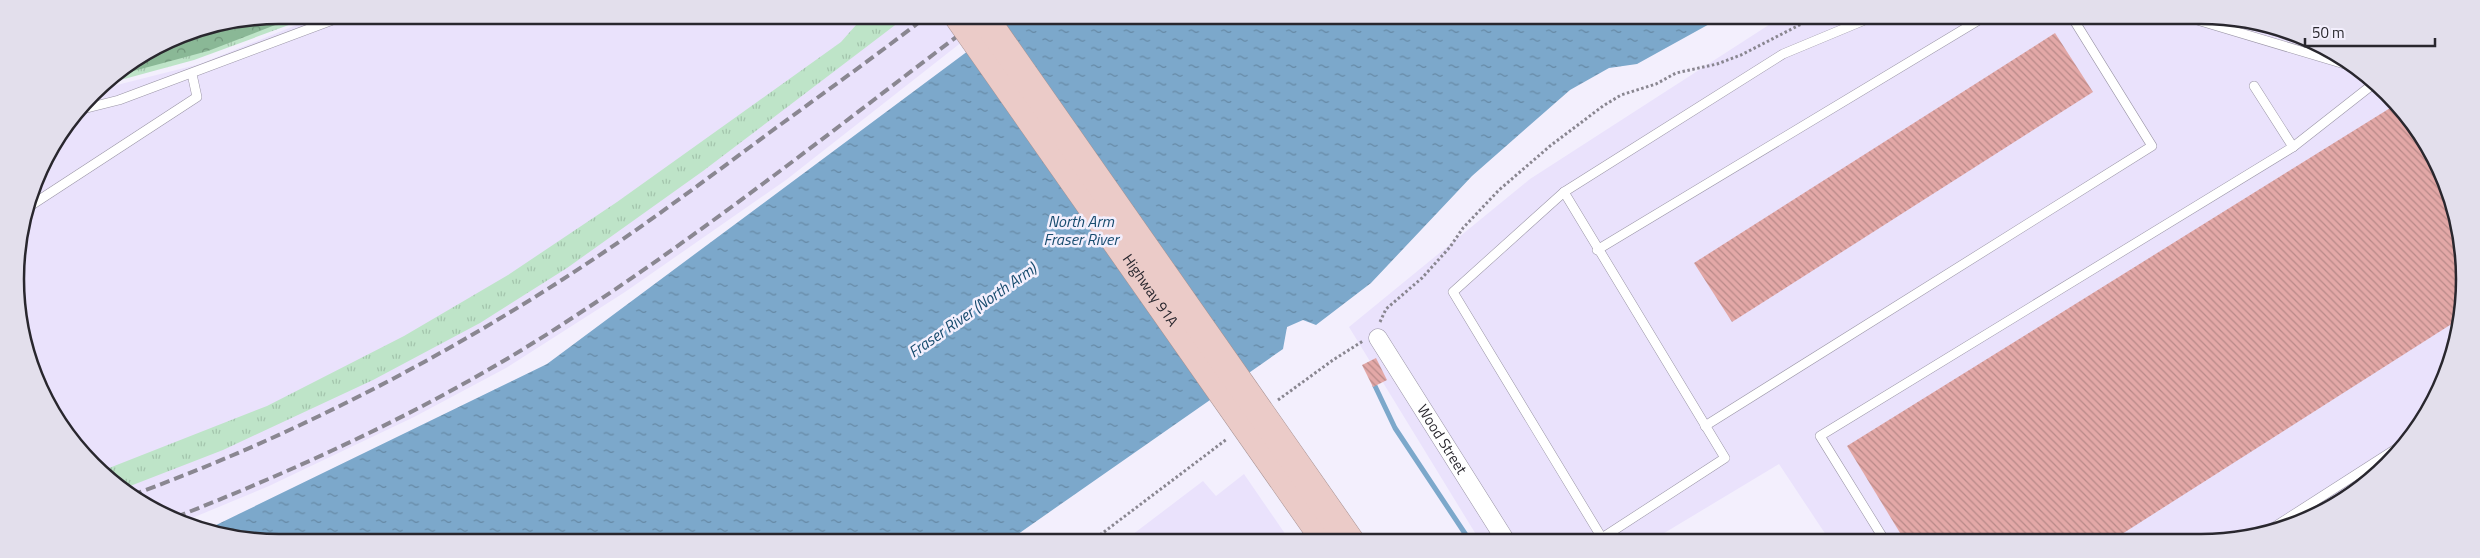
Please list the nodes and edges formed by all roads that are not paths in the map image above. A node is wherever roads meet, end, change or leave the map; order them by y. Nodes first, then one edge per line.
1 (323, 24) edge
2 (964, 24) edge
3 (989, 24) edge
4 (1855, 24) edge
5 (1972, 24) edge
6 (2076, 24) edge
7 (2210, 24) edge
8 (2333, 61) edge
9 (192, 74) junction
10 (2254, 86) dead end
11 (2369, 87) edge
12 (91, 107) edge
13 (2293, 147) junction
14 (1564, 192) junction
15 (35, 203) edge
16 (1597, 250) junction
17 (1378, 338) road end
18 (1705, 426) junction
19 (2382, 458) edge
20 (2284, 520) edge
21 (1321, 534) edge
22 (1345, 534) edge
23 (1502, 534) edge
24 (1600, 534) edge
25 (1608, 534) edge
26 (1881, 534) edge

1 - 9 lane
2 - 21 highway, Highway 91A, bridge
3 - 22 highway, Highway 91A, bridge
4 - 14 lane
5 - 16 lane
6 - 18 lane
7 - 8 lane
9 - 12 lane
9 - 15 lane
10 - 13 lane
11 - 13 lane
13 - 26 lane
14 - 16 lane
14 - 24 lane
16 - 18 lane
17 - 23 street, Wood Street
18 - 25 lane
19 - 20 lane

